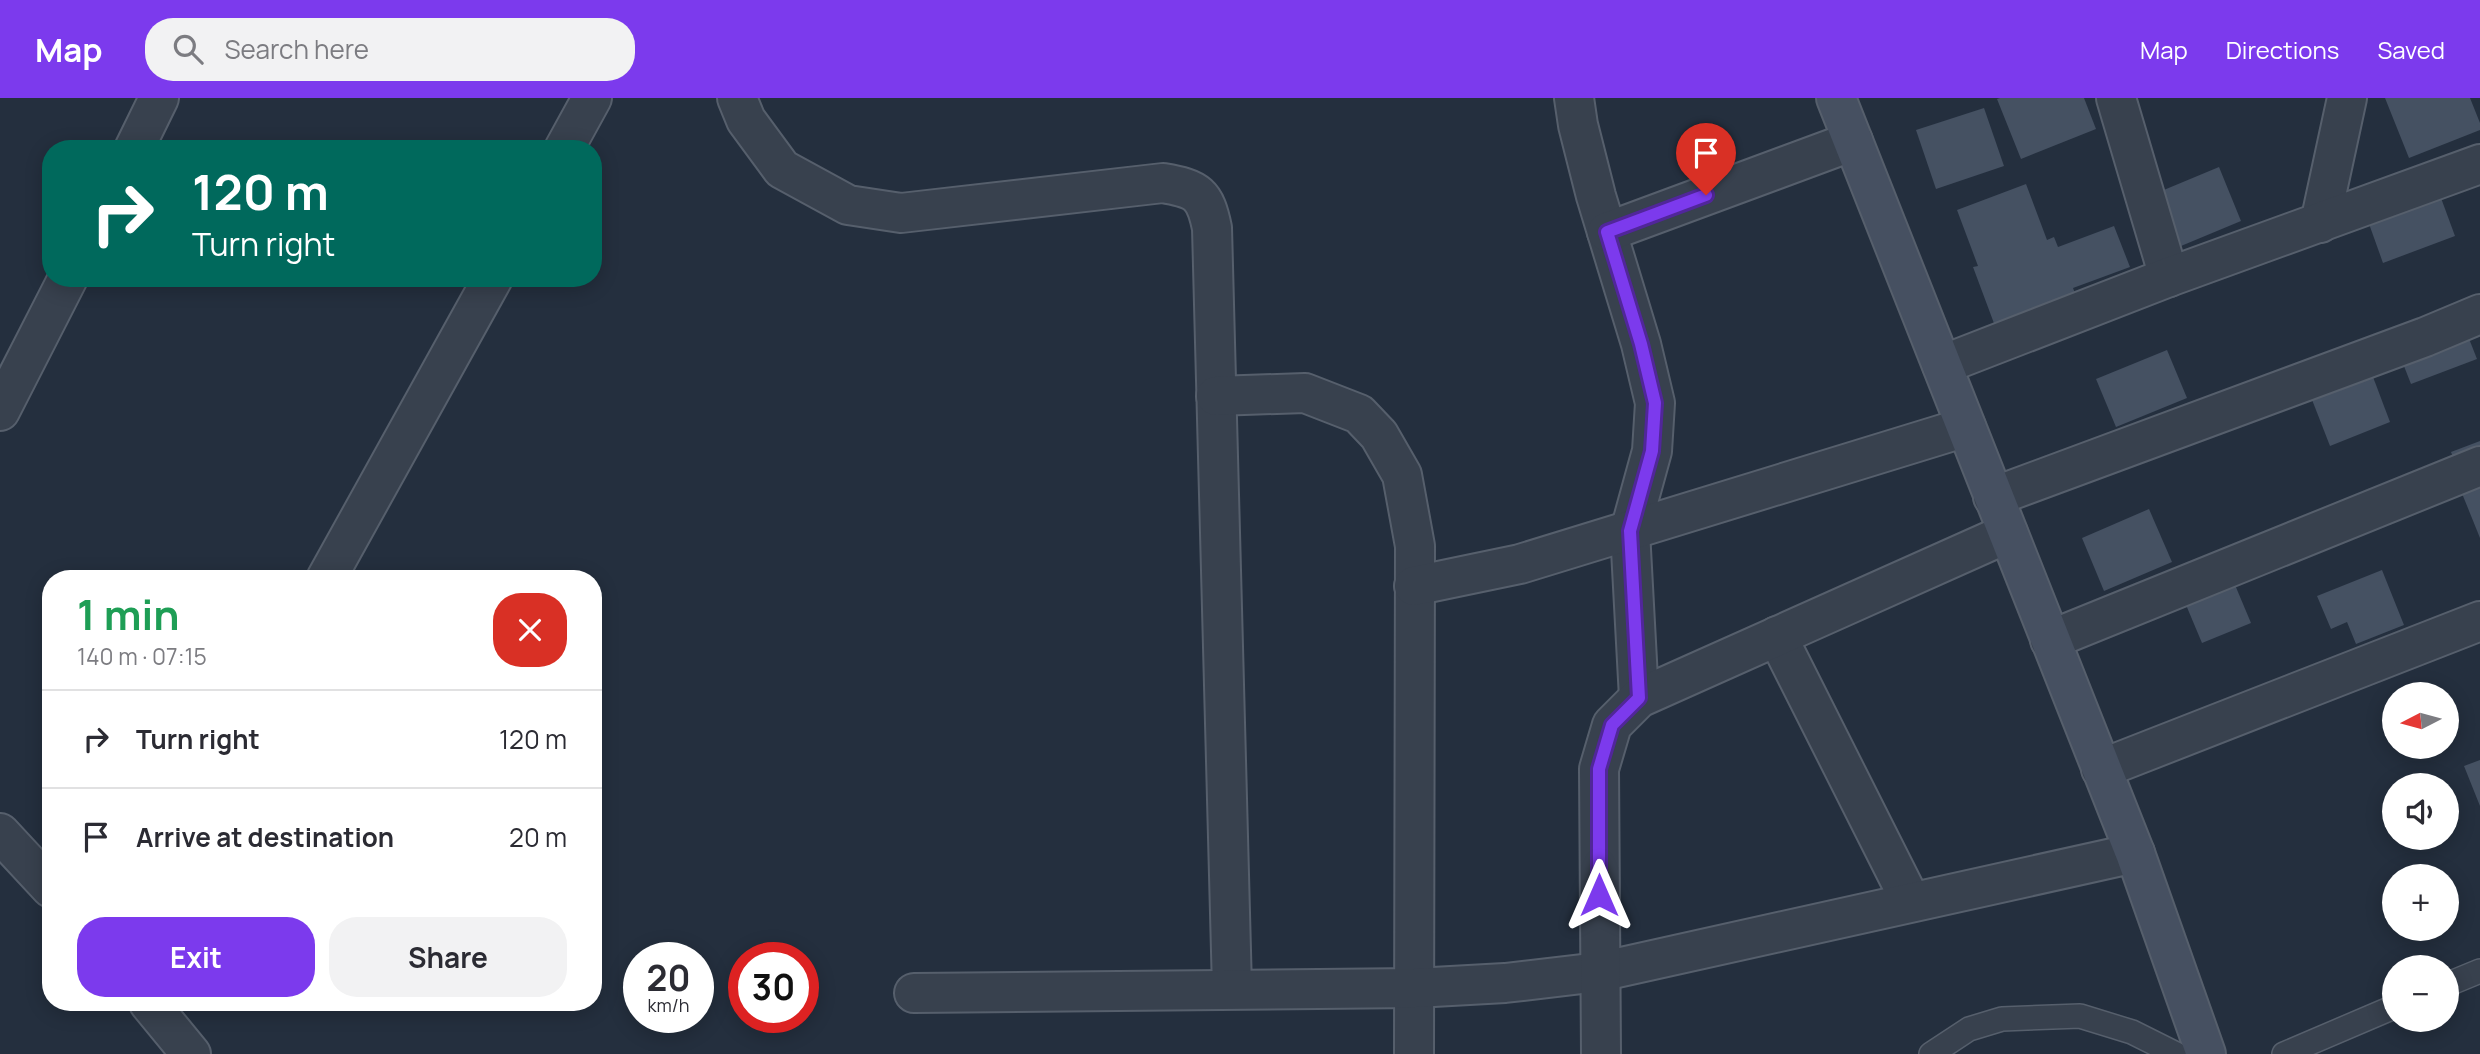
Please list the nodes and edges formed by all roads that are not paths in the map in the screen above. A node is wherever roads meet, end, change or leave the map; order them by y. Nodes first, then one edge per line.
1 (159, 98) edge
2 (592, 98) edge
3 (737, 98) edge
4 (1574, 98) edge
5 (1836, 98) edge
6 (2116, 98) edge
7 (2347, 98) edge
8 (138, 140) edge
9 (569, 140) edge
10 (1853, 141) junction
11 (2480, 164) edge
12 (2320, 223) junction
13 (1607, 232) junction
14 (2169, 277) junction
15 (63, 287) edge
16 (487, 287) edge
17 (2480, 314) edge
18 (1942, 365) junction
19 (1216, 396) junction
20 (0, 411) edge
21 (1966, 427) junction
22 (2480, 466) edge
23 (1993, 497) junction
24 (1630, 531) junction
25 (2008, 533) junction
26 (331, 570) edge
27 (1414, 586) junction
28 (2480, 621) edge
29 (1777, 636) junction
30 (2050, 640) junction
31 (1639, 698) junction
32 (2101, 769) junction
33 (0, 833) edge
34 (2135, 853) junction
35 (42, 878) edge
36 (1912, 902) junction
37 (2480, 971) edge
38 (1599, 972) junction
39 (2459, 980) edge
40 (1415, 988) junction
41 (1232, 989) junction
42 (914, 993) dead end
43 (156, 1011) edge
44 (2382, 1012) edge
45 (191, 1054) edge
46 (1415, 1054) edge
47 (1601, 1054) edge
48 (1931, 1054) edge
49 (2176, 1054) edge
50 (2206, 1054) edge
51 (2284, 1054) edge

1 - 8 street
2 - 9 street
3 - 19 street
4 - 13 street
5 - 10 street
6 - 14 street
7 - 12 street
10 - 13 street
10 - 18 street
11 - 12 street
12 - 14 street
13 - 24 street
14 - 18 street
15 - 20 street
16 - 26 street
17 - 23 street
18 - 21 street
19 - 27 street
19 - 41 street
21 - 23 street
21 - 24 street
22 - 30 street
23 - 25 street
24 - 27 street
24 - 31 street
25 - 29 street
25 - 30 street
27 - 40 street
28 - 32 street
29 - 31 street
29 - 36 street
30 - 32 street
31 - 38 street
32 - 34 street
33 - 35 street
34 - 36 street
34 - 50 street
36 - 38 street
37 - 39 lane
38 - 40 street
38 - 47 street
40 - 41 street
40 - 46 street
41 - 42 street
43 - 45 street
44 - 51 lane
48 - 49 lane

